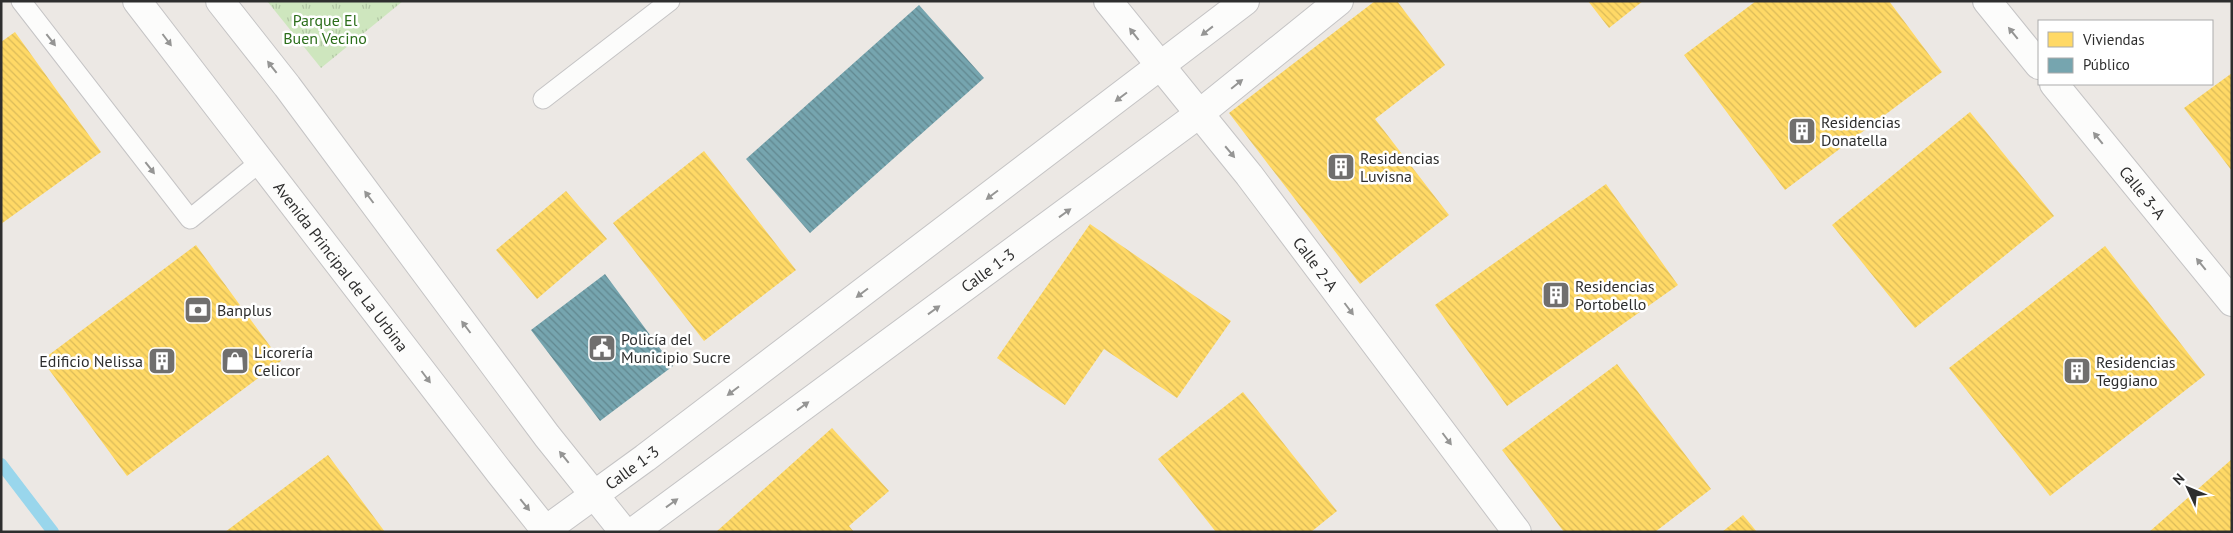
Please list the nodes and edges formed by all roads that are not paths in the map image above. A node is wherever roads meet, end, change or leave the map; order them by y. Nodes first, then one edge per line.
1 (21, 1) edge
2 (137, 1) edge
3 (220, 1) edge
4 (670, 1) edge
5 (1108, 1) edge
6 (1245, 1) edge
7 (1339, 1) edge
8 (1987, 1) edge
9 (2038, 64) edge
10 (1160, 67) junction
11 (2055, 85) edge
12 (543, 99) dead end
13 (1198, 114) junction
14 (260, 162) junction
15 (2232, 302) edge
16 (594, 495) junction
17 (545, 531) edge
18 (624, 532) edge
19 (633, 532) edge
20 (1517, 532) edge

1 -> 14 lane
2 -> 14 street, Avenida Principal de La Urbina
16 -> 3 street
4 - 12 lane
10 -> 5 street, Calle 2-A
6 -> 10 street, Calle 1-3
13 -> 7 street, Calle 1-3
9 -> 8 street
10 - 13 street, Calle 2-A
10 -> 16 street, Calle 1-3
15 -> 11 street, Calle 3-A
19 -> 13 street, Calle 1-3
13 -> 20 street, Calle 2-A
14 -> 17 street, Avenida Principal de La Urbina
16 - 17 street, Calle 1-3
16 - 18 street

